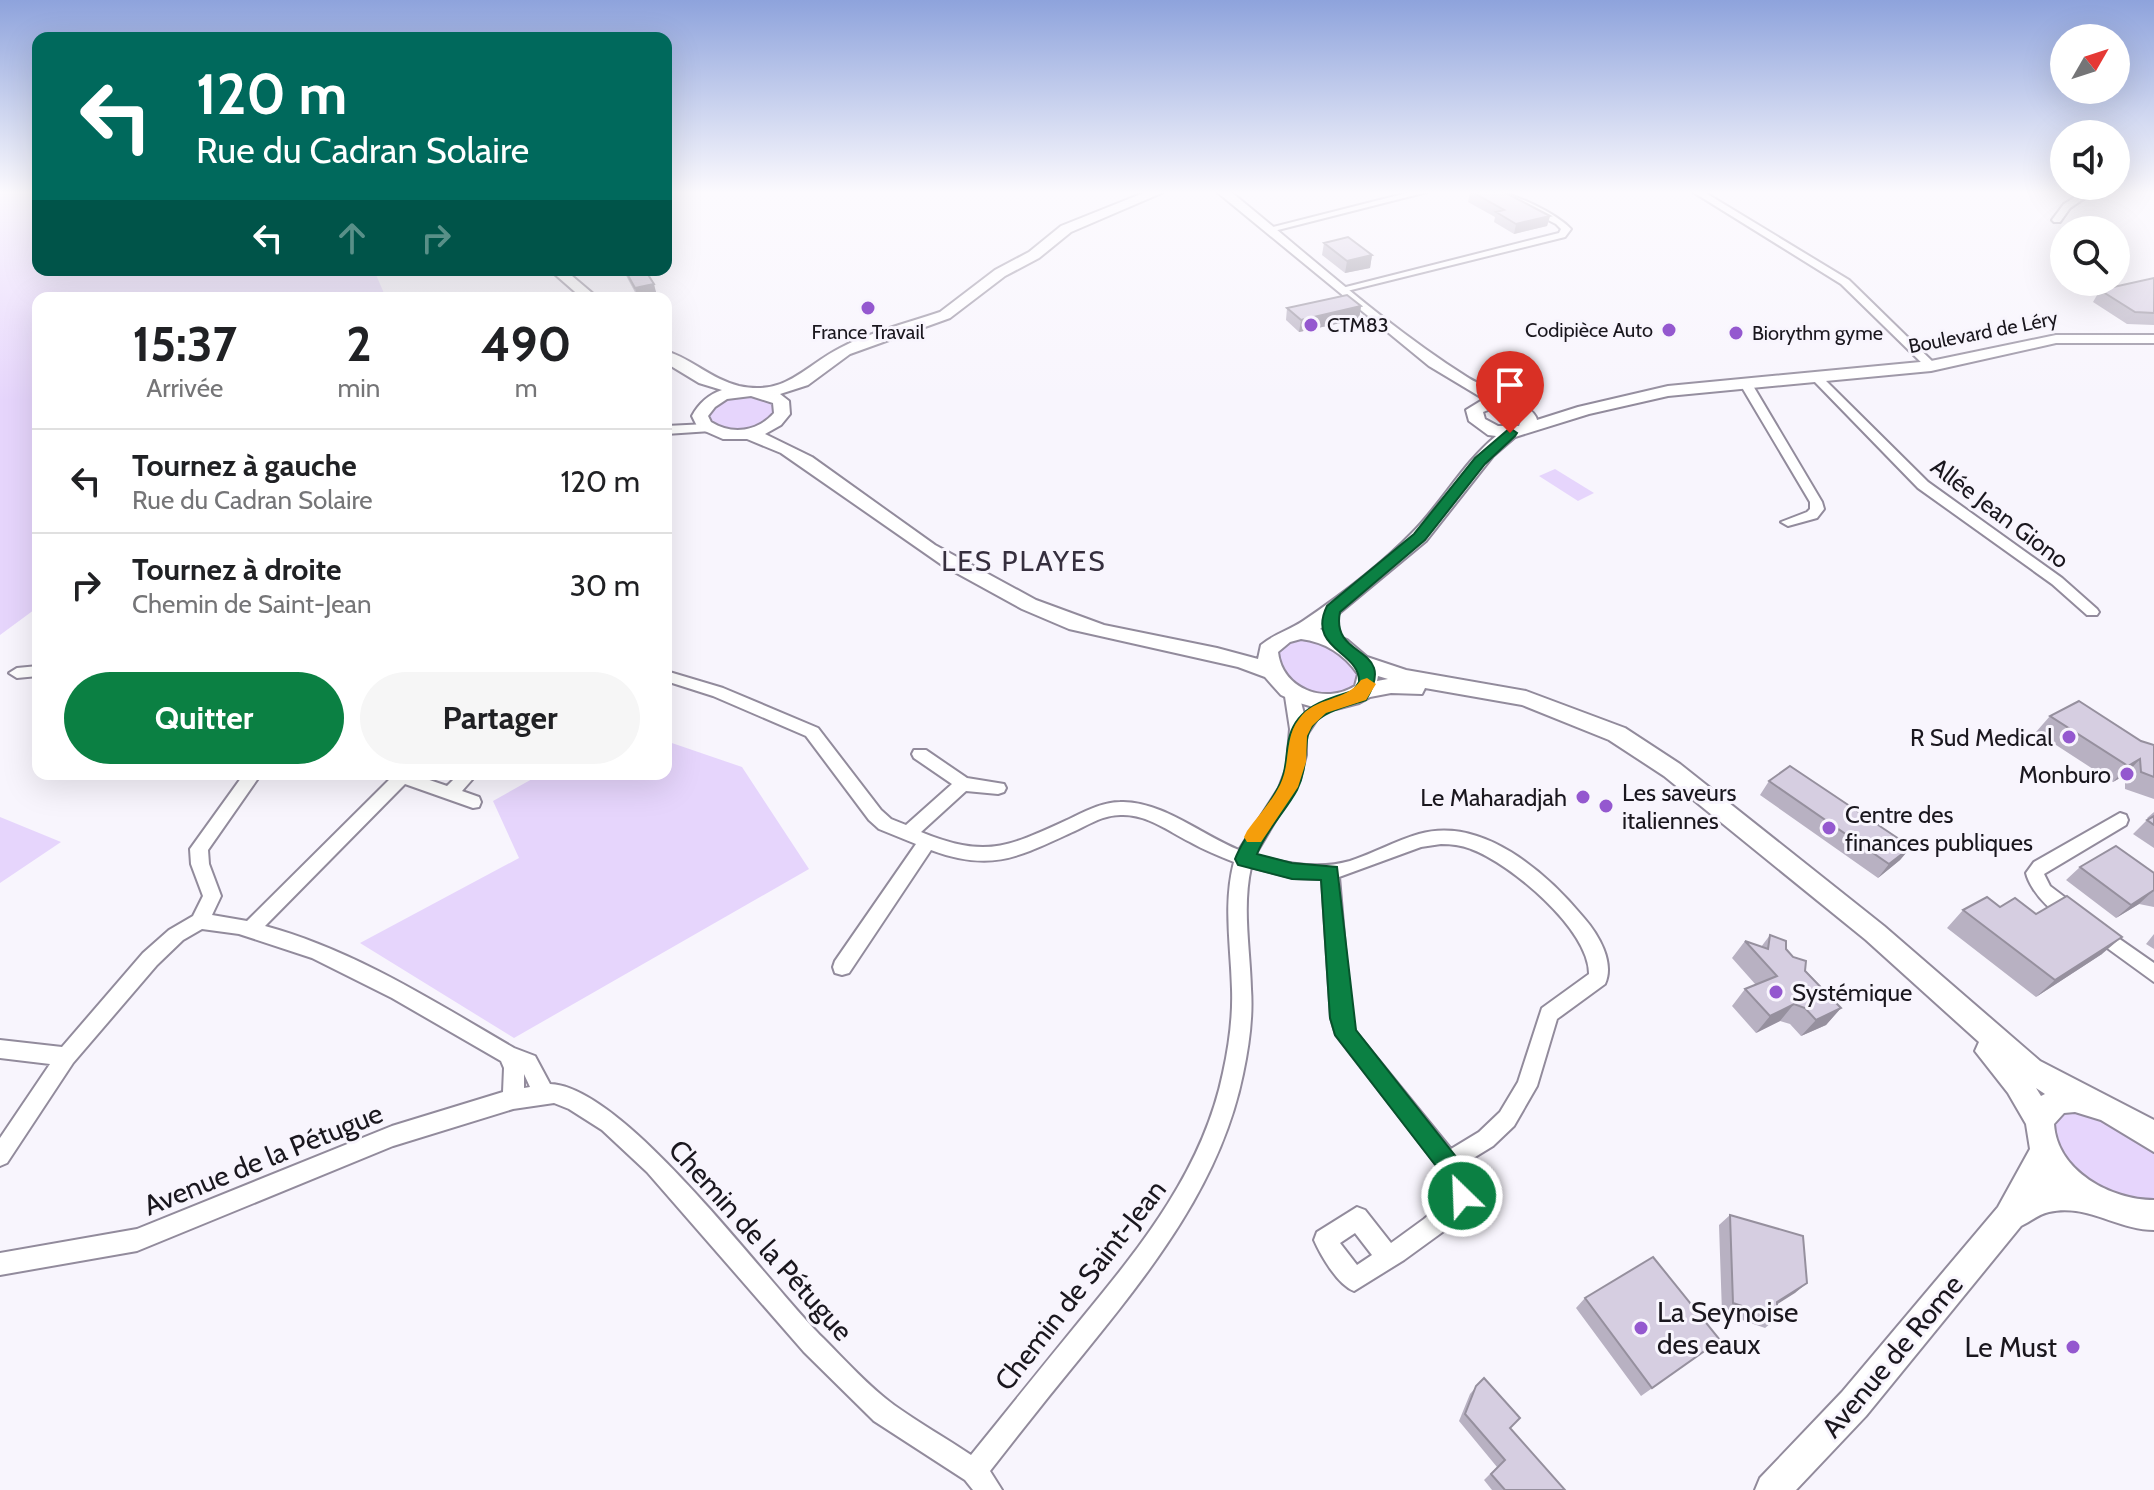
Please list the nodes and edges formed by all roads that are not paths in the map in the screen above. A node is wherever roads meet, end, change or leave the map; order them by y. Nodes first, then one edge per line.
1 (1022, 262) edge
2 (1310, 262) edge
3 (1454, 262) edge
4 (1811, 262) edge
5 (564, 276) edge
6 (1343, 289) junction
7 (584, 292) edge
8 (2154, 339) edge
9 (672, 360) edge
10 (1931, 366) junction
11 (686, 370) junction
12 (1817, 378) junction
13 (802, 382) junction
14 (1460, 382) junction
15 (1746, 384) junction
16 (742, 391) junction
17 (767, 393) junction
18 (1504, 403) junction
19 (1522, 409) junction
20 (1584, 410) junction
21 (781, 412) junction
22 (704, 417) junction
23 (1478, 417) junction
24 (672, 428) edge
25 (1519, 430) junction
26 (748, 434) junction
27 (800, 456) junction
28 (1480, 461) junction
29 (1788, 522) dead end
30 (1333, 610) junction
31 (2092, 612) dead end
32 (1301, 632) junction
33 (1336, 642) junction
34 (1273, 643) junction
35 (1183, 646) junction
36 (1363, 663) junction
37 (32, 672) edge
38 (1272, 672) junction
39 (17, 673) dead end
40 (672, 678) edge
41 (1292, 690) junction
42 (1365, 690) junction
43 (1331, 703) junction
44 (1298, 736) junction
45 (920, 754) dead end
46 (249, 780) edge
47 (399, 780) edge
48 (410, 780) edge
49 (463, 780) edge
50 (963, 784) junction
51 (998, 788) dead end
52 (449, 794) junction
53 (473, 802) dead end
54 (2120, 820) dead end
55 (908, 833) junction
56 (928, 841) junction
57 (1769, 853) junction
58 (1245, 859) junction
59 (1330, 872) junction
60 (200, 921) junction
61 (249, 930) junction
62 (842, 967) dead end
63 (2154, 974) edge
64 (0, 1049) edge
65 (508, 1055) junction
66 (66, 1057) junction
67 (544, 1093) junction
68 (513, 1099) junction
69 (2082, 1100) junction
70 (2119, 1112) junction
71 (2154, 1114) edge
72 (2043, 1136) junction
73 (2154, 1138) edge
74 (0, 1156) edge
75 (1448, 1162) junction
76 (2092, 1199) junction
77 (2009, 1218) junction
78 (2151, 1218) edge
79 (1388, 1257) dead end
80 (0, 1264) edge
81 (974, 1471) junction
82 (989, 1490) edge
83 (1772, 1490) edge

1 - 13 street
2 - 6 street
3 - 6 street
4 - 10 street
5 - 7 street
6 - 14 street
8 - 10 street, Boulevard de Léry
9 - 11 street
10 - 12 street, Boulevard de Léry
11 - 16 street
11 - 22 street
12 - 15 street, Boulevard de Léry
12 - 31 street, Allée Jean Giono
13 - 17 street
13 - 21 street
14 - 18 street, Boulevard de Léry
14 - 23 street
15 - 20 street, Boulevard de Léry
15 - 29 street
16 - 17 street
16 - 22 street
17 - 21 street
18 - 19 street, Boulevard de Léry
18 - 23 street
19 - 20 street, Boulevard de Léry
19 - 25 street
20 - 25 street, Boulevard de Léry
21 - 26 street
21 - 27 street
22 - 24 street
22 - 26 street
23 - 25 street
23 - 28 street
25 - 28 street, Boulevard de Léry
26 - 27 street
27 - 35 street
28 - 30 street, Boulevard de Léry
30 - 32 street, Boulevard de Léry
30 - 33 street
32 - 33 street
32 - 34 street
33 - 36 street
34 - 35 street
34 - 38 street
35 - 38 street
36 - 42 street
36 - 57 street
37 - 39 street
38 - 41 street
40 - 55 street
41 - 43 street
41 - 44 street, Chemin de Saint-Jean
42 - 43 street
42 - 57 street
43 - 44 street
44 - 58 street, Chemin de Saint-Jean
45 - 50 street
46 - 60 street
47 - 61 street
48 - 52 street
49 - 52 street
50 - 51 street
50 - 55 street
52 - 53 street
54 - 63 street
55 - 56 street
56 - 58 street
56 - 62 street
57 - 69 street
57 - 72 street
58 - 59 street
58 - 81 street, Chemin de Saint-Jean
59 - 75 street
59 - 75 street
60 - 61 street
60 - 66 street
61 - 65 street
64 - 66 street
65 - 67 street
65 - 68 street
66 - 74 street
67 - 68 street, Avenue de la Pétugue
67 - 81 street, Chemin de la Pétugue
68 - 80 street, Avenue de la Pétugue
69 - 70 street
69 - 72 street
70 - 71 street
70 - 73 street
72 - 76 street
72 - 77 street, Avenue de Rome
75 - 79 street
76 - 77 street, Avenue de Rome
76 - 78 street
77 - 83 street, Avenue de Rome
81 - 82 street

